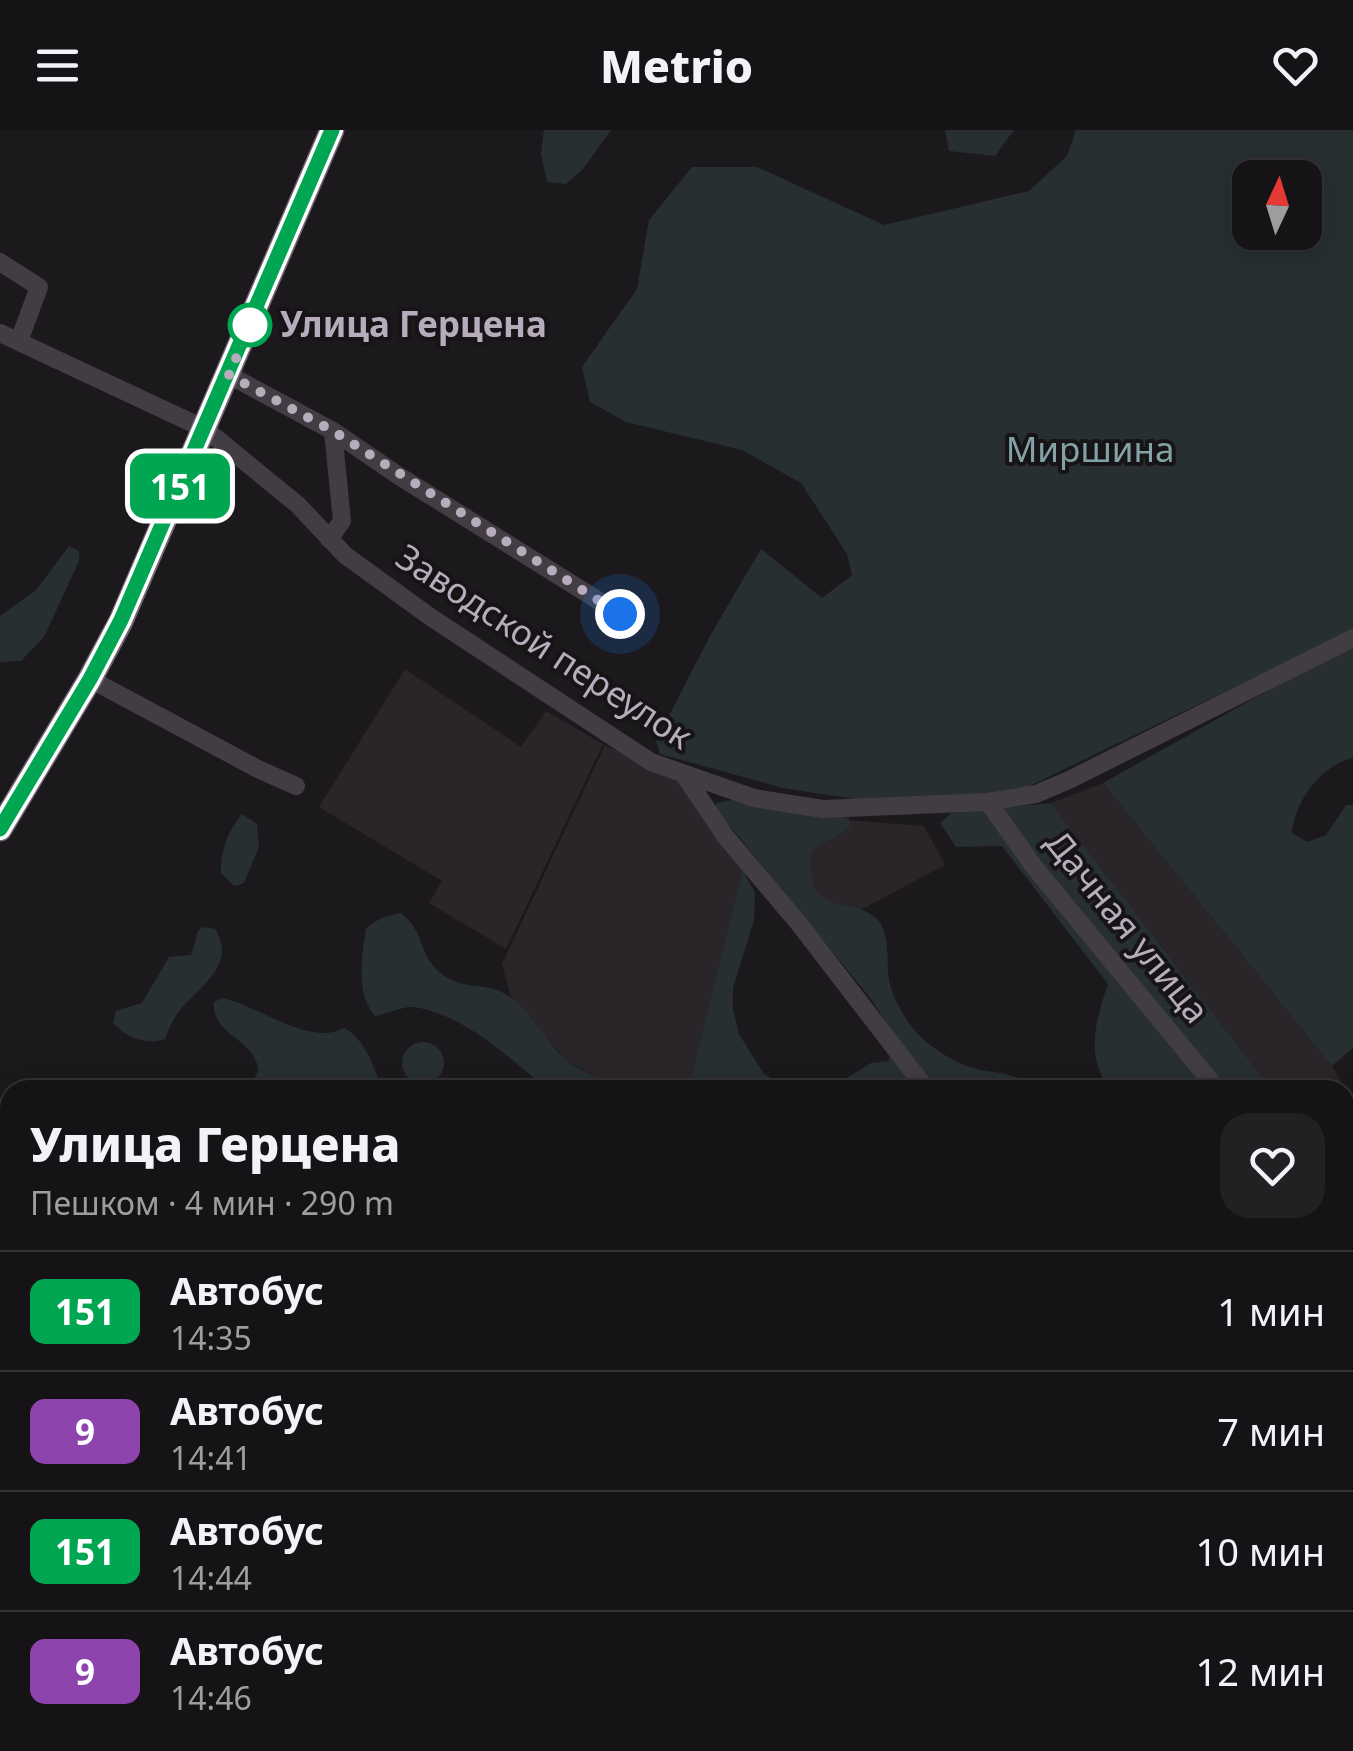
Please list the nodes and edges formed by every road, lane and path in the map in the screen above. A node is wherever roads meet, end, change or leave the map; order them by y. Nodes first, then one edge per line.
1 (332, 130) edge
2 (0, 262) edge
3 (0, 333) edge
4 (19, 341) junction
5 (229, 375) junction
6 (205, 429) junction
7 (333, 431) junction
8 (330, 539) junction
9 (620, 614) dead end
10 (1353, 638) edge
11 (90, 679) junction
12 (684, 775) junction
13 (296, 786) dead end
14 (988, 802) junction
15 (0, 829) edge
16 (919, 1080) edge
17 (1210, 1080) edge

1 - 5 highway
2 - 4 street
3 - 4 street
4 - 6 street
5 - 6 highway
5 - 7 street
6 - 8 street, Заводской переулок
6 - 11 highway
7 - 8 street
7 - 9 street
8 - 12 street, Заводской переулок
10 - 14 street
11 - 13 street
11 - 15 highway
12 - 14 street
12 - 16 street, Заводской переулок
14 - 17 street, Дачная улица

